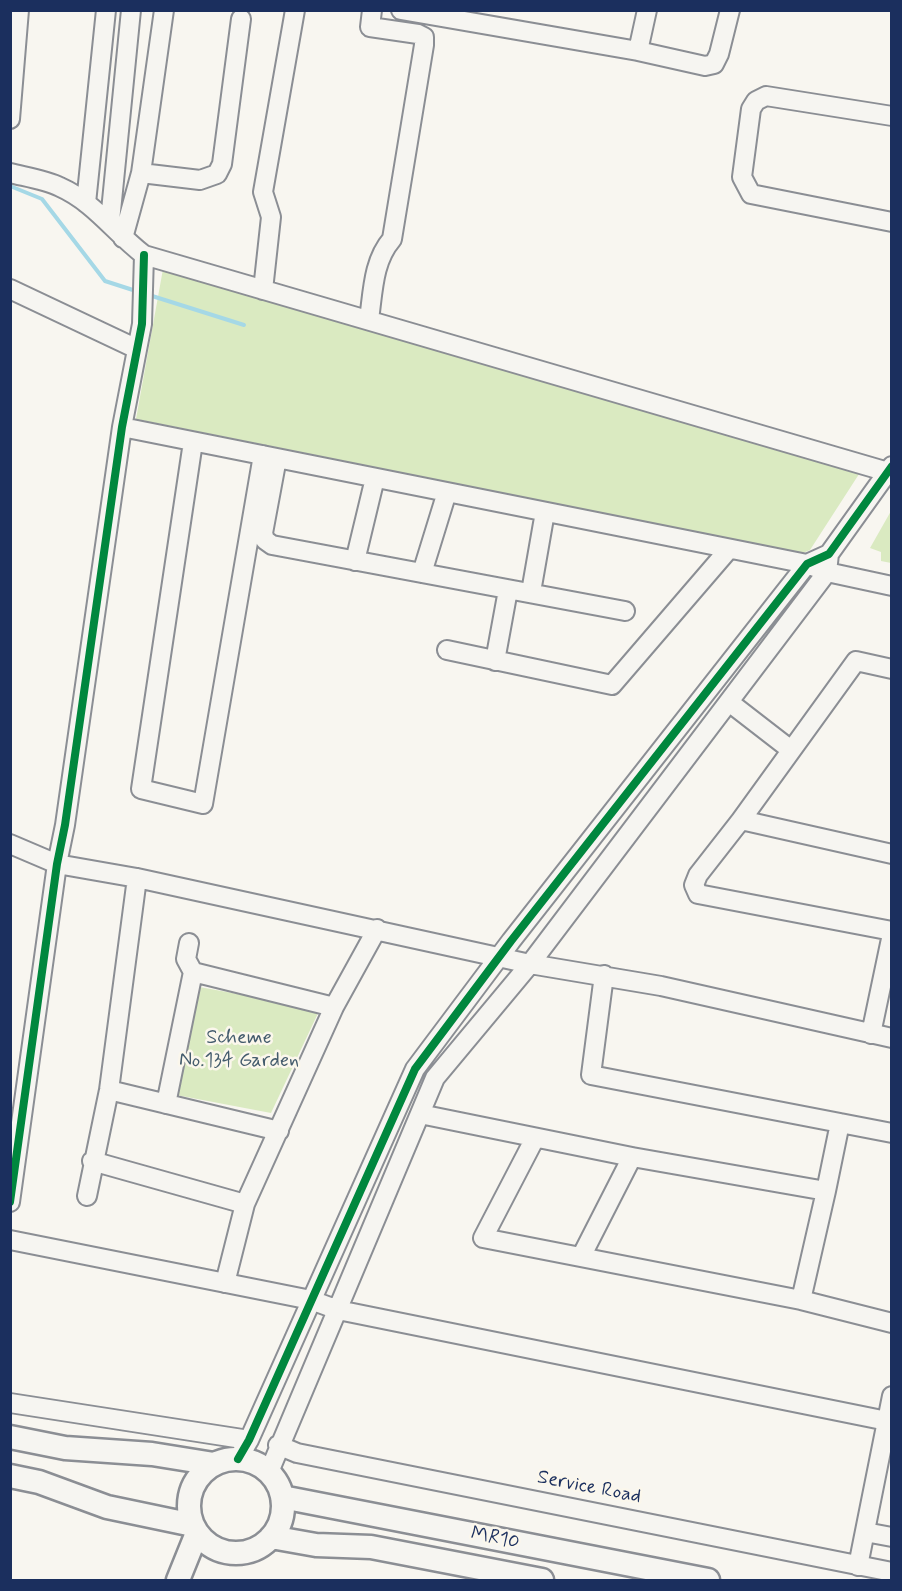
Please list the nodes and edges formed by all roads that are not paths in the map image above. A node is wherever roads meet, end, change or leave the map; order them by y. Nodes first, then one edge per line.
1 (19, 10) edge
2 (106, 10) edge
3 (131, 10) edge
4 (164, 10) edge
5 (295, 10) edge
6 (372, 10) edge
7 (401, 10) edge
8 (648, 10) edge
9 (730, 10) edge
10 (241, 19) dead end
11 (638, 51) junction
12 (12, 77) edge
13 (891, 116) edge
14 (10, 119) edge
15 (141, 172) junction
16 (10, 173) edge
17 (86, 203) junction
18 (110, 221) junction
19 (891, 222) edge
20 (123, 238) junction
21 (144, 262) junction
22 (10, 289) edge
23 (263, 290) junction
24 (369, 320) junction
25 (137, 349) junction
26 (122, 427) junction
27 (194, 442) junction
28 (270, 457) junction
29 (890, 469) edge
30 (375, 478) junction
31 (447, 492) junction
32 (545, 512) junction
33 (729, 549) junction
34 (355, 561) junction
35 (828, 563) junction
36 (807, 564) junction
37 (422, 573) junction
38 (891, 586) edge
39 (508, 590) junction
40 (531, 592) junction
41 (625, 611) dead end
42 (447, 650) dead end
43 (495, 661) junction
44 (891, 669) edge
45 (729, 702) junction
46 (791, 750) junction
47 (741, 820) junction
48 (10, 844) edge
49 (891, 854) edge
50 (57, 864) junction
51 (137, 878) junction
52 (376, 929) junction
53 (891, 932) edge
54 (189, 943) dead end
55 (501, 955) junction
56 (530, 964) junction
57 (193, 972) junction
58 (604, 975) junction
59 (334, 1007) junction
60 (872, 1034) junction
61 (891, 1038) edge
62 (18, 1078) edge
63 (109, 1090) junction
64 (166, 1104) junction
65 (420, 1114) junction
66 (840, 1123) junction
67 (279, 1131) junction
68 (891, 1133) edge
69 (536, 1138) junction
70 (632, 1157) junction
71 (92, 1161) junction
72 (825, 1191) junction
73 (87, 1196) dead end
74 (10, 1202) edge
75 (245, 1204) junction
76 (10, 1240) edge
77 (581, 1257) junction
78 (225, 1283) junction
79 (311, 1300) junction
80 (801, 1300) junction
81 (338, 1310) junction
82 (891, 1323) edge
83 (891, 1396) edge
84 (10, 1403) edge
85 (889, 1421) edge
86 (10, 1437) edge
87 (278, 1445) junction
88 (887, 1445) edge
89 (243, 1450) junction
90 (214, 1464) junction
91 (268, 1472) junction
92 (10, 1476) edge
93 (282, 1497) junction
94 (195, 1529) junction
95 (865, 1532) junction
96 (271, 1537) junction
97 (891, 1537) edge
98 (858, 1566) junction
99 (891, 1572) edge
100 (178, 1581) edge
101 (542, 1581) edge
102 (708, 1581) edge

1 - 12 street
2 - 17 street
3 - 18 street
4 - 15 street
5 - 23 street
6 - 24 street
7 - 11 street
8 - 11 street
9 - 11 street
10 - 15 street
12 - 14 street
13 - 19 street
15 - 20 street
16 - 17 street
17 - 18 street
18 - 20 street
20 - 21 street
21 - 23 street
21 - 25 street
22 - 25 street
23 - 24 street
24 - 29 street
25 - 26 street
26 - 27 street
26 - 50 street
27 - 28 street
27 - 28 street
28 - 30 street
28 - 34 street
29 - 35 street
30 - 31 street
30 - 34 street
31 - 32 street
31 - 37 street
32 - 33 street
32 - 40 street
33 - 36 street
33 - 43 street
34 - 37 street
35 - 36 street
35 - 38 street
35 - 45 street
36 - 55 street
37 - 39 street
39 - 40 street
39 - 43 street
40 - 41 street
42 - 43 street
44 - 46 street
45 - 46 street
45 - 56 street
46 - 47 street
47 - 49 street
47 - 53 street
48 - 50 street
50 - 51 street
50 - 62 street
51 - 52 street
51 - 63 street
52 - 55 street
52 - 59 street
53 - 60 street
54 - 57 street
55 - 56 street
55 - 79 street
56 - 58 street
56 - 65 street
57 - 59 street
57 - 64 street
58 - 60 street
58 - 66 street
59 - 67 street
60 - 61 street
62 - 74 street
63 - 64 street
63 - 71 street
64 - 67 street
65 - 69 street
65 - 81 street
66 - 68 street
66 - 72 street
67 - 75 street
69 - 70 street
69 - 77 street
70 - 72 street
70 - 77 street
71 - 73 street
71 - 75 street
72 - 80 street
75 - 78 street
76 - 78 street
77 - 80 street
78 - 79 street
79 - 81 street
79 - 89 street
80 - 82 street
81 - 85 street
81 - 87 street
83 - 85 street
84 - 89 street
85 - 88 street
86 - 90 main road
87 - 91 street
87 - 98 street, Service Road
88 - 95 street
89 - 90 main road
89 - 91 main road
90 - 94 main road
91 - 93 main road
92 - 94 main road
93 - 96 main road
93 - 102 main road, MR10 / MR10
94 - 96 main road
94 - 100 main road
95 - 97 street
95 - 98 street
96 - 101 main road, MR10 / MR10
98 - 99 street, Service Road

